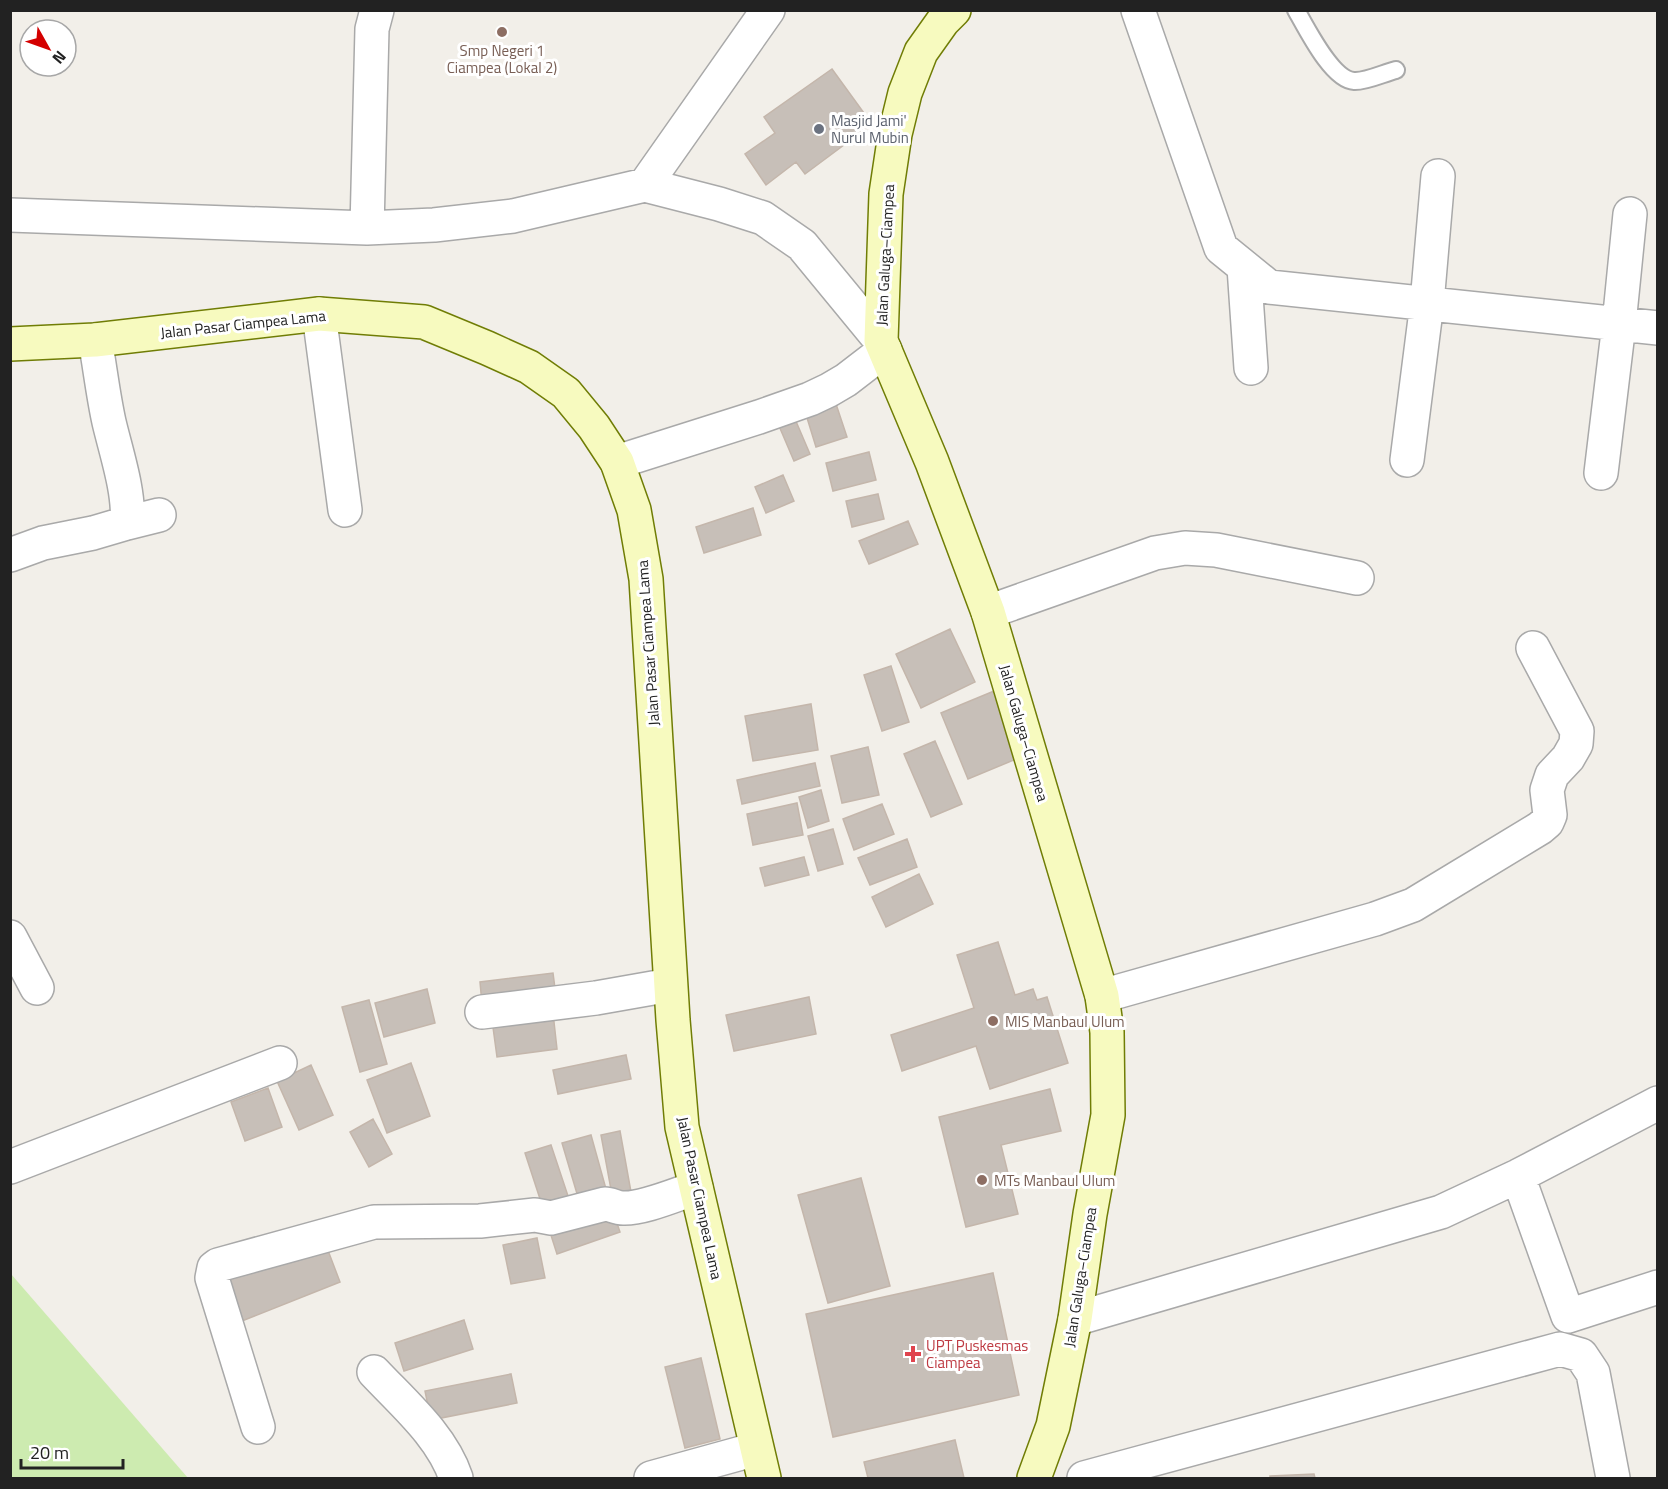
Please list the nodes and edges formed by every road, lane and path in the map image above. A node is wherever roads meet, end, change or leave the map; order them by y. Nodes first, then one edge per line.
1 (377, 10) edge
2 (768, 10) edge
3 (954, 10) edge
4 (1138, 10) edge
5 (1296, 10) edge
6 (1396, 70) dead end
7 (1438, 176) dead end
8 (645, 185) junction
9 (1630, 214) dead end
10 (10, 215) edge
11 (367, 228) junction
12 (1244, 267) junction
13 (1427, 303) junction
14 (319, 314) junction
15 (1619, 324) junction
16 (1658, 328) edge
17 (95, 340) junction
18 (10, 344) edge
19 (883, 345) junction
20 (1251, 368) dead end
21 (1407, 460) dead end
22 (617, 462) junction
23 (1601, 473) dead end
24 (345, 510) dead end
25 (159, 515) dead end
26 (127, 523) junction
27 (10, 555) edge
28 (1357, 579) dead end
29 (988, 612) junction
30 (1533, 648) dead end
31 (10, 937) edge
32 (670, 985) junction
33 (37, 988) dead end
34 (1101, 996) junction
35 (482, 1012) dead end
36 (280, 1063) dead end
37 (1658, 1103) edge
38 (10, 1167) edge
39 (1518, 1176) junction
40 (696, 1188) junction
41 (1658, 1287) edge
42 (1075, 1319) junction
43 (374, 1372) dead end
44 (258, 1427) dead end
45 (760, 1464) edge
46 (456, 1479) edge
47 (651, 1479) edge
48 (1035, 1479) edge
49 (1084, 1479) edge
50 (1613, 1479) edge

1 - 11 street
2 - 8 street
3 - 19 main road, Jalan Galuga–Ciampea
4 - 12 street
5 - 6 lane
7 - 13 street
8 - 11 street
8 - 19 street
9 - 15 street
10 - 11 street
12 - 13 street
12 - 20 street
13 - 15 street
13 - 21 street
14 - 17 main road, Jalan Pasar Ciampea Lama
14 - 22 main road, Jalan Pasar Ciampea Lama
14 - 24 street
15 - 16 street
15 - 23 street
17 - 18 main road, Jalan Pasar Ciampea Lama
17 - 26 street
19 - 22 street
19 - 29 main road, Jalan Galuga–Ciampea
22 - 32 main road, Jalan Pasar Ciampea Lama
25 - 26 street
26 - 27 street
28 - 29 street
29 - 34 main road, Jalan Galuga–Ciampea
30 - 34 street
31 - 33 street
32 - 35 street
32 - 40 main road, Jalan Pasar Ciampea Lama
34 - 42 main road, Jalan Galuga–Ciampea
36 - 38 street
37 - 39 street
39 - 41 street
39 - 42 street
40 - 44 street
40 - 45 main road, Jalan Pasar Ciampea Lama
42 - 48 main road, Jalan Galuga–Ciampea
43 - 46 street
45 - 47 street
49 - 50 street

